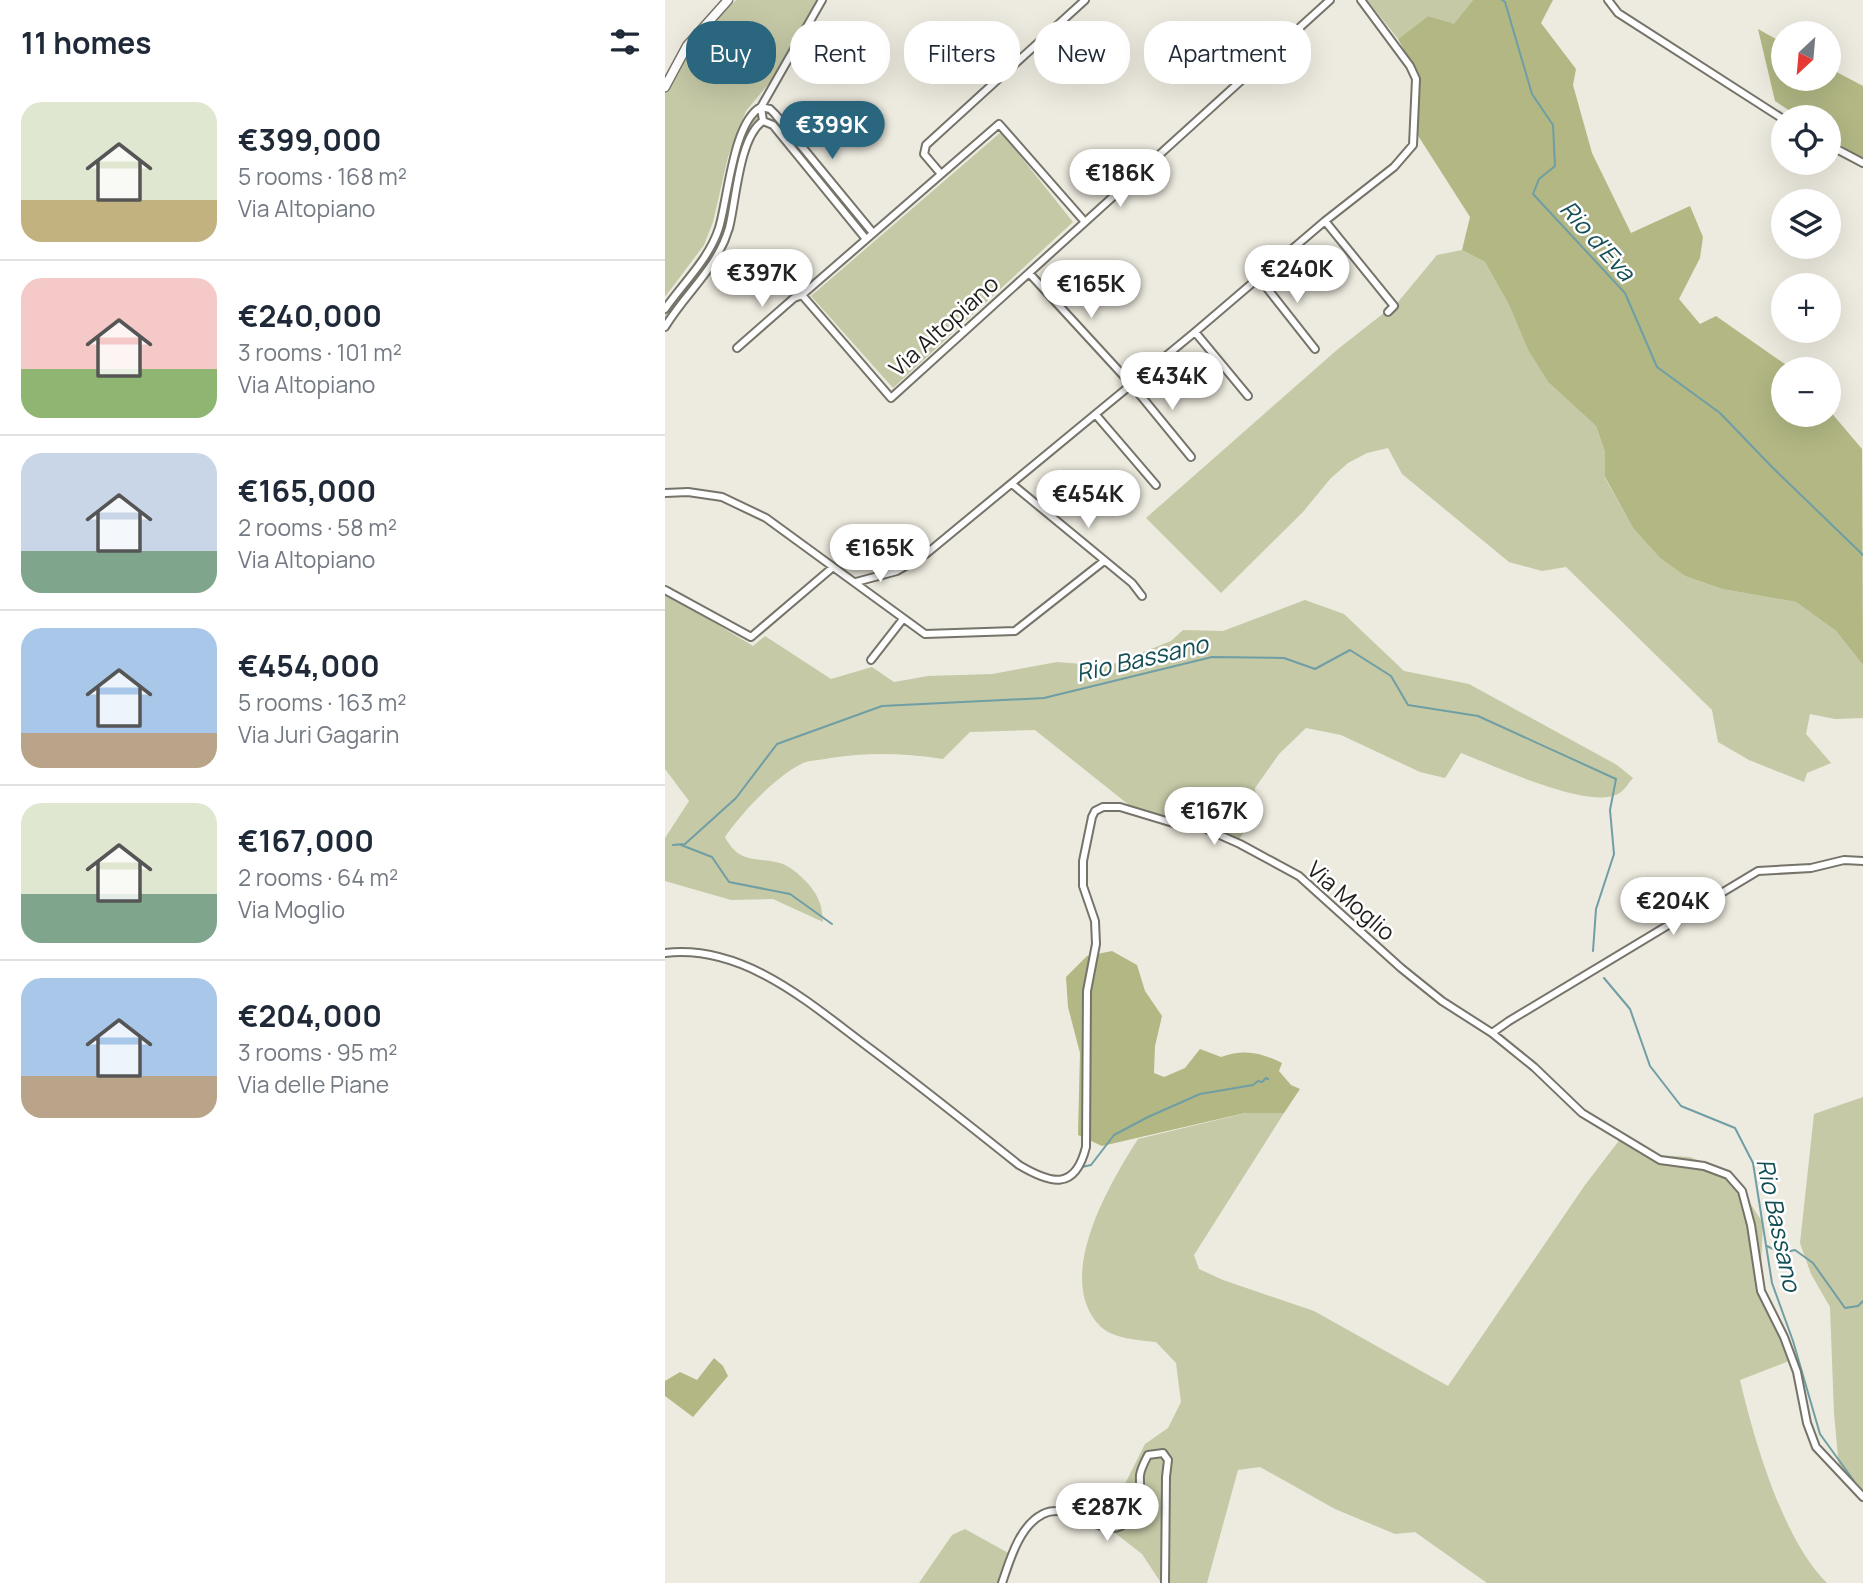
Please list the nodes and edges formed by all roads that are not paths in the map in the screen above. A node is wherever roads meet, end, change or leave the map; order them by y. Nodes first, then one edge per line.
1 (728, 0) edge
2 (822, 0) edge
3 (1085, 0) edge
4 (1330, 0) edge
5 (1361, 0) edge
6 (1608, 0) edge
7 (665, 87) edge
8 (761, 107) junction
9 (1771, 110) edge
10 (763, 121) junction
11 (1841, 151) edge
12 (1863, 163) edge
13 (941, 174) junction
14 (1325, 221) junction
15 (1085, 222) junction
16 (873, 233) junction
17 (866, 239) junction
18 (1029, 272) junction
19 (1259, 278) junction
20 (802, 295) junction
21 (665, 309) edge
22 (1388, 312) dead end
23 (665, 327) edge
24 (1195, 332) junction
25 (737, 348) dead end
26 (1315, 349) dead end
27 (1132, 385) junction
28 (1248, 396) dead end
29 (1096, 415) junction
30 (1191, 457) dead end
31 (1012, 484) junction
32 (1156, 485) dead end
33 (665, 493) edge
34 (1104, 561) junction
35 (832, 568) junction
36 (856, 582) junction
37 (665, 590) edge
38 (1142, 596) dead end
39 (903, 619) junction
40 (871, 660) dead end
41 (1863, 861) edge
42 (665, 953) edge
43 (1492, 1033) junction
44 (1863, 1497) edge
45 (1002, 1583) edge
46 (1165, 1583) edge

1 - 7 main road
2 - 8 street
3 - 13 street
4 - 15 street, Via Altopiano
5 - 14 street
6 - 9 street
8 - 10 street
8 - 16 street
8 - 21 street
10 - 17 street
10 - 23 street
11 - 12 street
13 - 15 street
13 - 16 street
14 - 19 street
14 - 22 street
15 - 18 street, Via Altopiano
16 - 17 street
17 - 20 street
18 - 20 street, Via Altopiano
18 - 27 street, Via Altopiano
19 - 24 street
19 - 26 street
20 - 25 street
24 - 27 street
24 - 28 street
27 - 29 street
27 - 30 street, Via Altopiano
29 - 31 street
29 - 32 street
31 - 34 street
31 - 36 street
33 - 35 street
34 - 38 street
34 - 39 street
35 - 36 street
35 - 37 street
36 - 39 street
39 - 40 street
41 - 43 street
42 - 43 street, Via Moglio
43 - 44 street, Via Moglio
45 - 46 street

